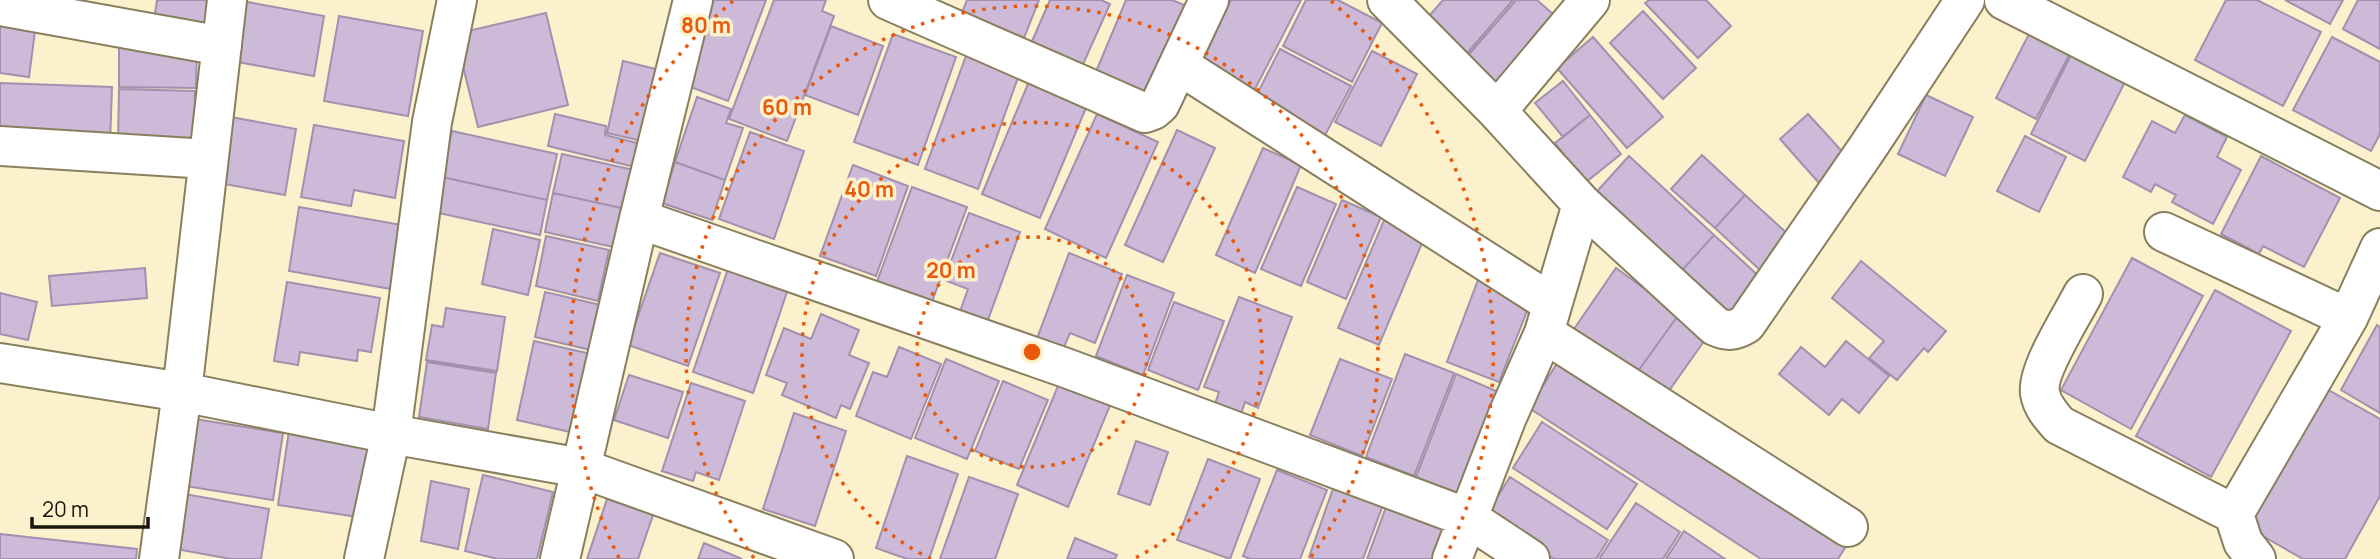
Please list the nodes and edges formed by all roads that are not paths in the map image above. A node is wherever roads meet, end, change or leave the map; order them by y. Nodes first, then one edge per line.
1 (227, 0) edge
2 (457, 0) edge
3 (693, 0) edge
4 (888, 0) edge
5 (1387, 0) edge
6 (1590, 0) edge
7 (1965, 0) edge
8 (2004, 0) edge
9 (1205, 1) edge
10 (0, 6) edge
11 (222, 46) junction
12 (1179, 65) junction
13 (1497, 111) junction
14 (0, 146) edge
15 (208, 159) junction
16 (2374, 177) edge
17 (1582, 204) junction
18 (639, 219) junction
19 (2164, 232) dead end
20 (2380, 248) edge
21 (2083, 294) dead end
22 (1548, 318) junction
23 (2348, 318) junction
24 (0, 363) edge
25 (182, 392) junction
26 (391, 434) junction
27 (581, 468) junction
28 (2234, 514) junction
29 (1468, 518) junction
30 (1847, 527) dead end
31 (159, 559) edge
32 (364, 559) edge
33 (560, 559) edge
34 (834, 559) edge
35 (1452, 559) edge
36 (1530, 559) edge
37 (2256, 559) edge

1 - 11 street
2 - 26 street
3 - 18 street
4 - 12 street
5 - 13 street
6 - 13 street
7 - 17 street
8 - 16 street
9 - 12 street
10 - 11 street
11 - 15 street
12 - 22 street
13 - 17 street
14 - 15 street
15 - 25 street
17 - 22 street
18 - 27 street
18 - 29 street
19 - 23 street
20 - 23 street
21 - 28 street
22 - 29 street
22 - 30 street
23 - 28 street
24 - 25 street
25 - 26 street
25 - 31 street
26 - 27 street
26 - 32 street
27 - 33 street
27 - 34 street
28 - 37 street
29 - 35 street
29 - 36 street

